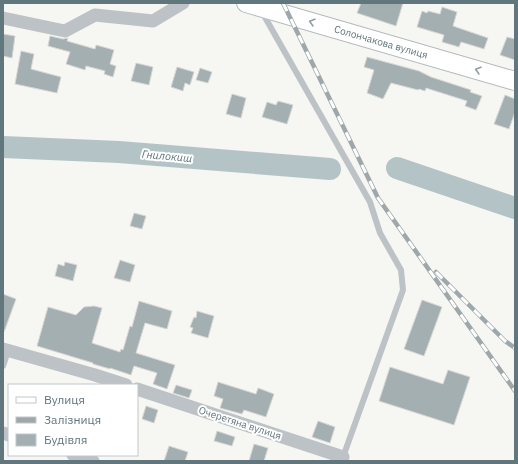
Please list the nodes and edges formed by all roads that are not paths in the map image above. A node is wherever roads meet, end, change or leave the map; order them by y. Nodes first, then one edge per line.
1 (183, 3) edge
2 (252, 5) edge
3 (3, 18) edge
4 (515, 81) edge
5 (6, 350) edge
6 (3, 366) edge
7 (123, 384) edge
8 (138, 389) edge
9 (76, 456) edge
10 (342, 459) edge
11 (93, 461) edge

1 - 3 street
4 -> 2 main road, Солончакова вулиця
2 - 10 lane
5 - 6 lane
5 - 7 street
8 - 10 street, Очеретяна вулиця
9 - 11 street

